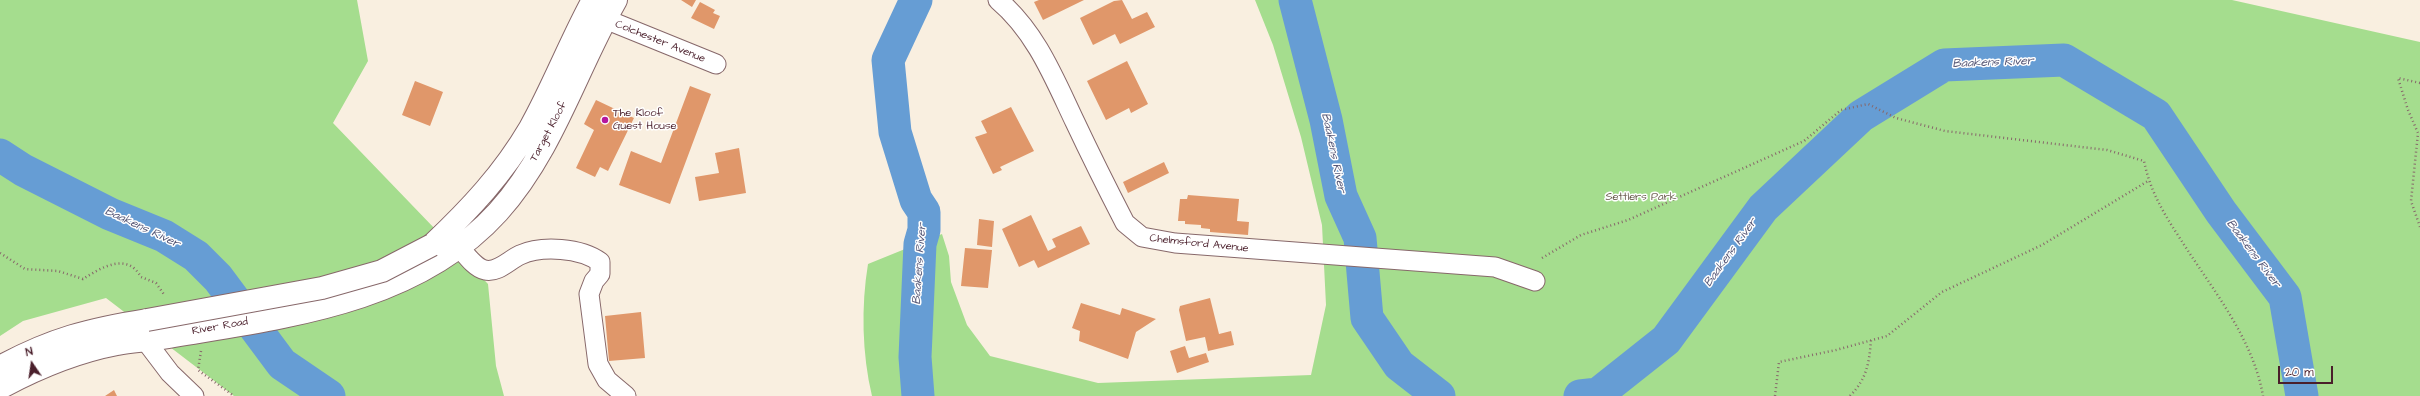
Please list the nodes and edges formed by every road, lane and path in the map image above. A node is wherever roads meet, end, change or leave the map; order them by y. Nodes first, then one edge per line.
1 (593, 0) edge
2 (616, 0) edge
3 (998, 0) edge
4 (605, 19) junction
5 (716, 64) dead end
6 (2420, 83) edge
7 (2148, 181) junction
8 (2420, 227) edge
9 (460, 248) junction
10 (0, 253) edge
11 (436, 253) junction
12 (1542, 258) dead end
13 (1535, 281) dead end
14 (166, 298) dead end
15 (148, 333) junction
16 (186, 333) junction
17 (1871, 340) junction
18 (0, 367) edge
19 (0, 388) edge
20 (194, 396) edge
21 (234, 396) edge
22 (626, 396) edge
23 (1776, 396) edge
24 (1850, 396) edge
25 (2263, 396) edge

1 - 11 main road, Target Kloof
2 - 4 main road, Target Kloof
3 - 13 street, Chelmsford Avenue
4 - 5 street, Colchester Avenue
4 - 9 main road, Target Kloof
6 - 8 path
7 - 12 path
7 - 17 path
7 - 25 path
9 - 11 main road, Target Kloof
9 - 22 street
10 - 14 path
11 - 15 main road, River Road, bridge
11 - 16 main road, River Road
15 - 16 main road, River Road
15 - 18 main road, River Road
15 - 19 main road, River Road
15 - 20 street
16 - 21 path
17 - 23 path
17 - 24 path

